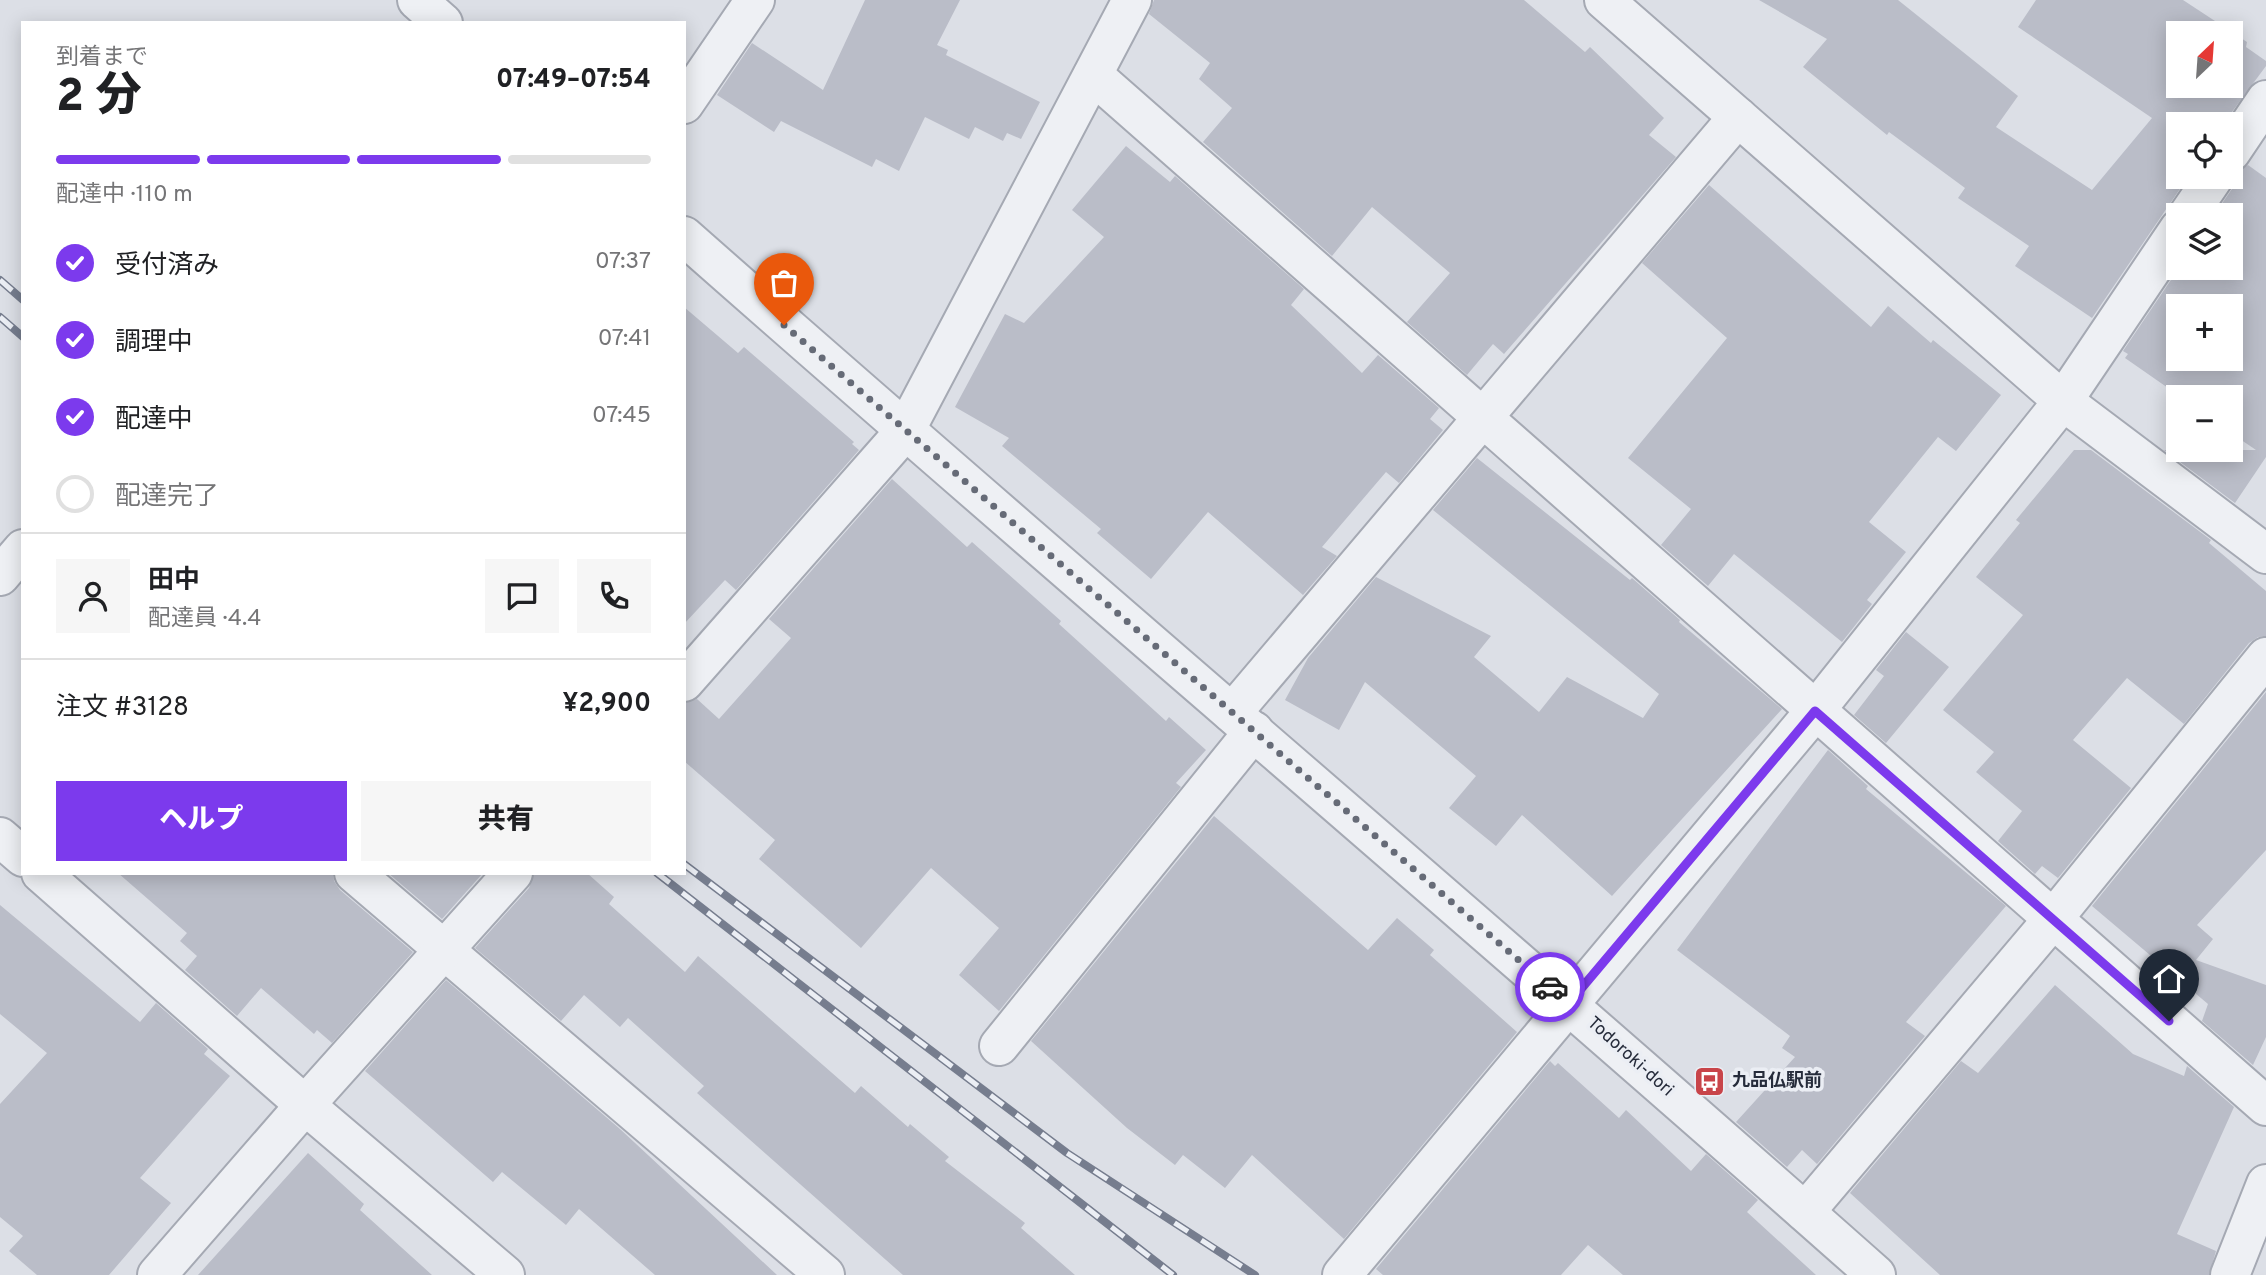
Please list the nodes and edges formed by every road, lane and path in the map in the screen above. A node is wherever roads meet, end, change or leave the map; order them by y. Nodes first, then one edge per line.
1 (417, 0) edge
2 (755, 0) edge
3 (1132, 0) edge
4 (1604, 0) edge
5 (441, 21) edge
6 (1093, 75) junction
7 (2266, 100) edge
8 (686, 101) edge
9 (1738, 117) junction
10 (2243, 134) edge
11 (686, 238) edge
12 (2166, 248) edge
13 (2063, 401) junction
14 (1483, 418) junction
15 (905, 431) junction
16 (21, 551) edge
17 (2266, 554) edge
18 (0, 576) edge
19 (2266, 657) edge
20 (686, 680) edge
21 (1815, 711) junction
22 (1243, 722) junction
23 (0, 837) edge
24 (21, 855) edge
25 (43, 875) edge
26 (356, 875) edge
27 (511, 875) edge
28 (2053, 919) junction
29 (442, 950) junction
30 (1569, 1003) junction
31 (999, 1046) dead end
32 (305, 1105) junction
33 (2266, 1106) edge
34 (2266, 1184) edge
35 (1805, 1212) junction
36 (158, 1275) edge
37 (505, 1275) edge
38 (825, 1275) edge
39 (1342, 1275) edge
40 (1876, 1275) edge
41 (2230, 1275) edge

1 - 5 street
2 - 8 street
3 - 6 street
4 - 9 street
6 - 14 street
6 - 15 street
7 - 10 street
9 - 13 street
9 - 14 street
11 - 15 street, Todoroki-dori
12 - 13 street
13 - 17 street
13 - 21 street
14 - 21 street
14 - 22 street
15 - 20 street
15 - 22 street, Todoroki-dori
16 - 18 street
19 - 28 street
21 - 28 street
21 - 30 street
22 - 30 street, Todoroki-dori
22 - 31 street
23 - 24 street
25 - 32 street
26 - 29 street
27 - 29 street
28 - 33 street
28 - 35 street
29 - 32 street
29 - 38 street
30 - 35 street, Todoroki-dori
30 - 39 street
32 - 36 street
32 - 37 street
34 - 41 street
35 - 40 street, Todoroki-dori

